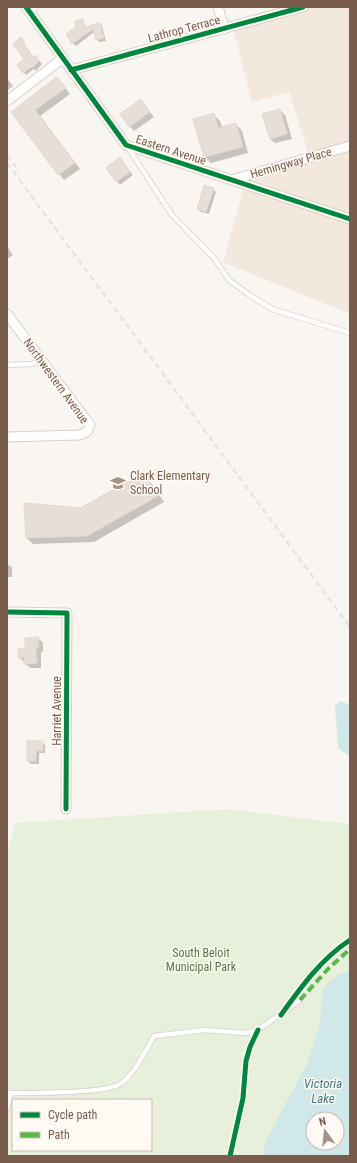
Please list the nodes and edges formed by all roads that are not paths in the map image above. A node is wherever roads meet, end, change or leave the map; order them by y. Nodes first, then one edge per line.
1 (38, 7) edge
2 (218, 7) edge
3 (303, 7) edge
4 (27, 8) edge
5 (224, 29) junction
6 (62, 59) junction
7 (71, 70) junction
8 (7, 101) edge
9 (126, 145) junction
10 (350, 146) edge
11 (231, 180) junction
12 (350, 219) edge
13 (7, 314) edge
14 (350, 333) edge
15 (40, 359) junction
16 (7, 365) edge
17 (7, 437) edge
18 (7, 612) edge
19 (66, 809) dead end
20 (300, 1000) dead end
21 (9, 1093) edge
22 (7, 1108) edge

1 - 4 lane
2 - 5 street
3 - 5 street, Lathrop Terrace
4 - 6 street, Eastern Avenue
5 - 7 street, Lathrop Terrace
6 - 7 street, Eastern Avenue
6 - 8 street
7 - 9 street, Eastern Avenue
9 - 11 street, Eastern Avenue
9 - 14 lane
10 - 11 street, Hemingway Place
11 - 12 street, Eastern Avenue
13 - 15 street, Northwestern Avenue
15 - 16 lane
15 - 17 street, Northwestern Avenue
18 - 19 street, Harriet Avenue
20 - 21 lane
21 - 22 lane

